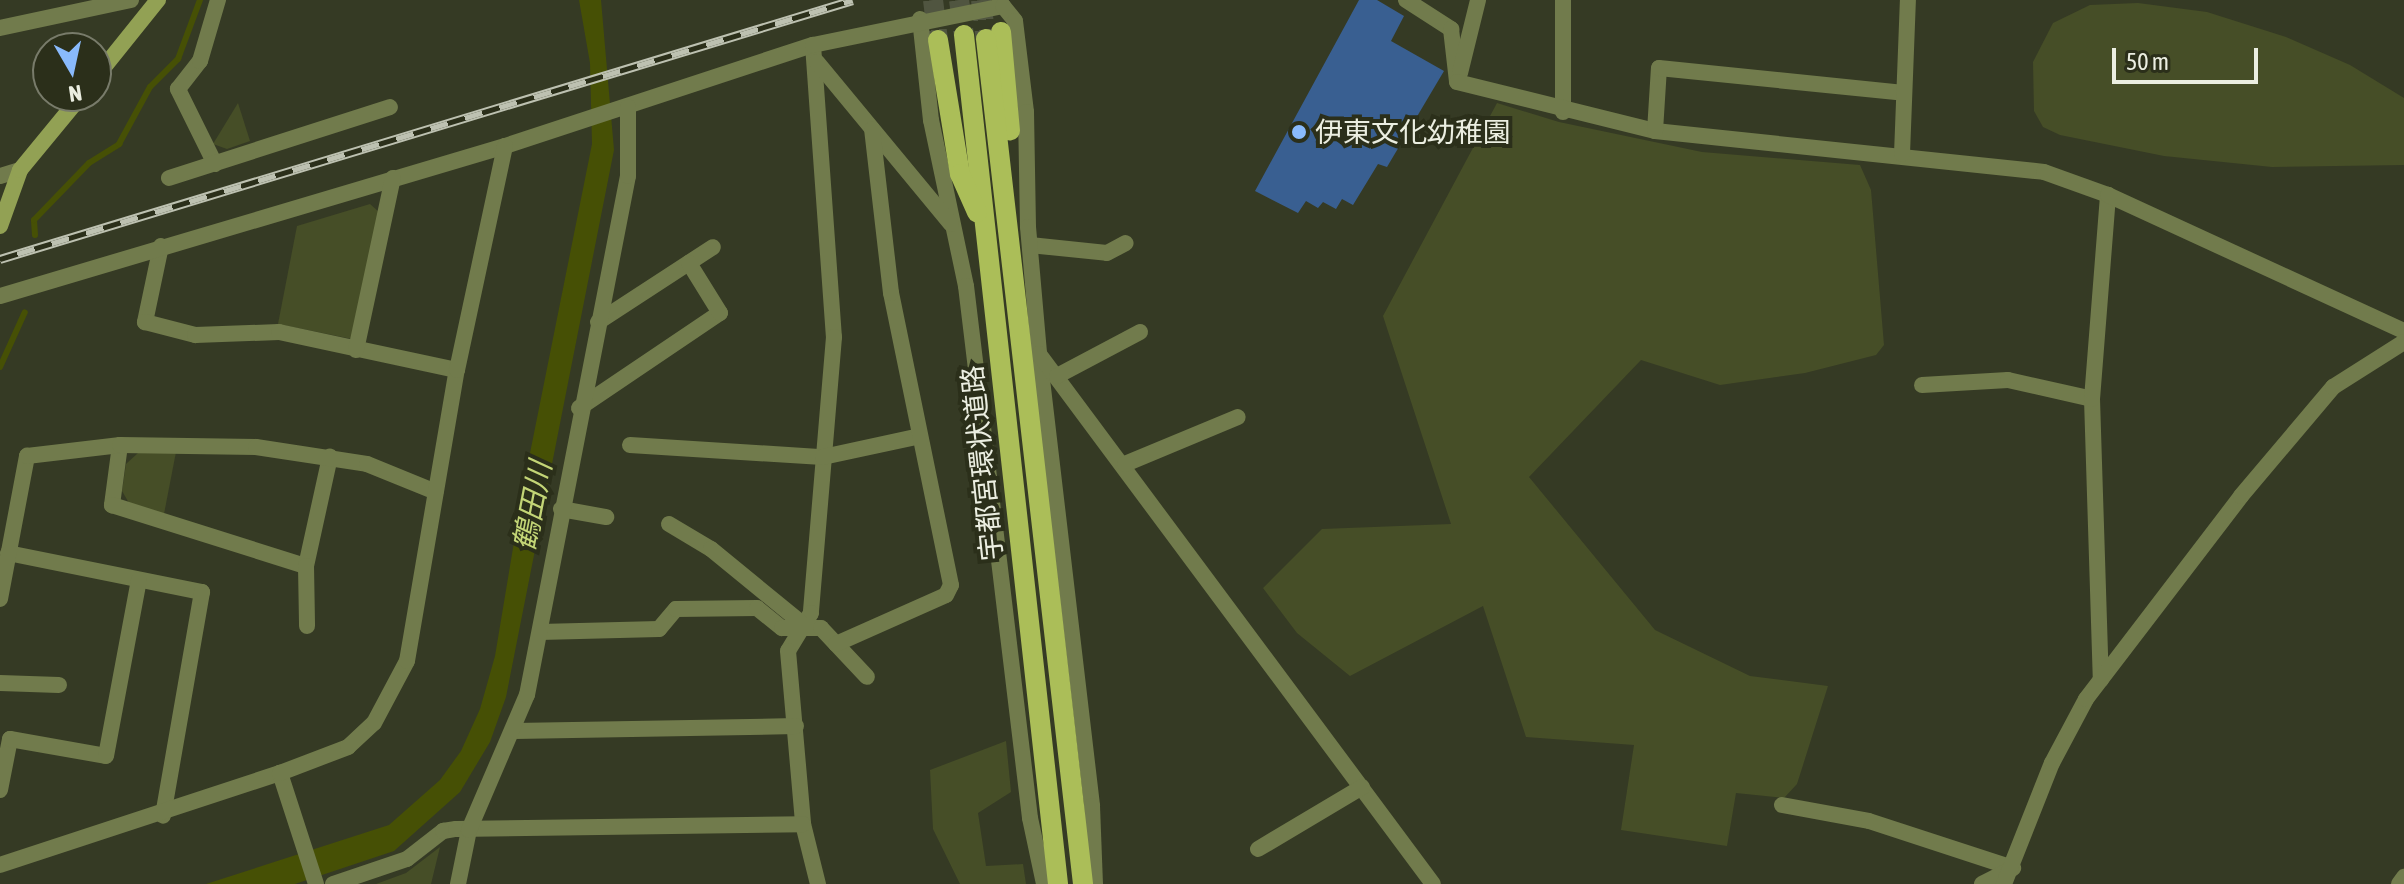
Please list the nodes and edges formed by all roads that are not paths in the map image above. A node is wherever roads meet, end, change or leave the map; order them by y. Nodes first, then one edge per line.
1 (131, 0) edge
2 (158, 0) edge
3 (218, 0) edge
4 (1406, 0) edge
5 (1478, 0) edge
6 (1563, 0) edge
7 (1908, 0) edge
8 (1008, 3) edge
9 (920, 19) junction
10 (0, 28) edge
11 (964, 35) tunnel mouth
12 (993, 35) tunnel mouth
13 (938, 40) tunnel mouth
14 (815, 53) junction
15 (112, 57) edge
16 (1457, 82) junction
17 (1904, 93) junction
18 (390, 107) dead end
19 (623, 109) junction
20 (68, 112) edge
21 (1563, 112) junction
22 (872, 129) junction
23 (1655, 131) junction
24 (505, 146) junction
25 (1902, 154) junction
26 (215, 164) junction
27 (20, 170) junction
28 (0, 176) edge
29 (169, 178) dead end
30 (393, 178) junction
31 (2108, 195) junction
32 (0, 226) edge
33 (953, 226) junction
34 (985, 231) junction
35 (1126, 243) dead end
36 (1030, 245) junction
37 (161, 246) junction
38 (713, 247) dead end
39 (689, 263) junction
40 (0, 296) edge
41 (598, 322) junction
42 (2404, 331) edge
43 (1140, 332) dead end
44 (2404, 342) edge
45 (356, 350) junction
46 (1039, 354) junction
47 (457, 370) junction
48 (1057, 376) junction
49 (1922, 385) dead end
50 (2092, 399) junction
51 (579, 408) junction
52 (1238, 417) dead end
53 (920, 436) junction
54 (120, 445) junction
55 (630, 445) dead end
56 (330, 457) junction
57 (823, 457) junction
58 (1125, 464) junction
59 (436, 492) junction
60 (561, 509) junction
61 (606, 517) dead end
62 (669, 524) dead end
63 (8, 553) junction
64 (306, 566) junction
65 (139, 580) junction
66 (0, 599) edge
67 (804, 625) junction
68 (307, 626) dead end
69 (540, 632) junction
70 (836, 644) junction
71 (867, 677) dead end
72 (2101, 680) junction
73 (0, 683) edge
74 (59, 685) dead end
75 (796, 726) junction
76 (514, 731) junction
77 (280, 773) junction
78 (1362, 787) junction
79 (0, 790) edge
80 (1782, 805) dead end
81 (163, 816) junction
82 (803, 824) junction
83 (469, 830) junction
84 (1258, 849) dead end
85 (0, 865) edge
86 (2014, 876) edge
87 (2404, 877) edge
88 (315, 883) edge
89 (333, 884) edge
90 (458, 884) edge
91 (818, 884) edge
92 (1044, 884) edge
93 (1058, 884) edge
94 (1083, 884) edge
95 (1095, 884) edge
96 (1433, 884) edge
97 (1982, 884) edge
98 (2004, 884) edge
99 (2399, 884) edge

1 - 10 street
2 - 15 main road
3 - 26 street
4 - 16 street
5 - 16 street
6 - 21 street
7 - 17 street
8 - 9 street
8 - 36 street
9 - 14 street
9 - 33 street
11 - 34 main road, 宇都宮環状道路
12 - 94 main road, 宇都宮環状道路
13 - 34 main road
14 - 19 street
14 - 22 street
14 - 57 street
16 - 21 street
17 - 23 street
17 - 25 street
18 - 26 street
19 - 24 street
19 - 41 street
20 - 27 main road
21 - 23 street
22 - 33 street
22 - 53 street
23 - 25 street
24 - 30 street
24 - 47 street
25 - 31 street
26 - 29 street
27 - 28 street
27 - 32 main road
30 - 37 street
30 - 45 street
31 - 42 street
31 - 50 street
33 - 92 street
34 - 93 main road, 宇都宮環状道路
35 - 36 street
36 - 46 street
37 - 40 street
37 - 45 street
38 - 39 street
39 - 41 street
39 - 51 street
41 - 51 street
43 - 48 street
44 - 72 street
45 - 47 street
46 - 48 street
46 - 95 street
47 - 59 street
48 - 58 street
49 - 50 street
50 - 72 street
51 - 60 street
52 - 58 street
53 - 57 street
53 - 70 street
54 - 56 street
54 - 63 street
54 - 64 street
55 - 57 street
56 - 59 street
56 - 64 street
57 - 67 street
58 - 78 street
59 - 77 street
60 - 61 street
60 - 69 street
62 - 67 street
63 - 65 street
63 - 66 street
64 - 68 street
65 - 79 street
65 - 81 street
67 - 69 street
67 - 70 street
67 - 75 street
69 - 76 street
70 - 71 street
72 - 86 street
73 - 74 street
75 - 76 street
75 - 82 street
76 - 83 street
77 - 81 street
77 - 88 street
78 - 84 street
78 - 96 street
80 - 86 street
81 - 85 street
82 - 83 street
82 - 91 street
83 - 89 street
83 - 90 street
86 - 97 street
86 - 98 street
87 - 99 street

